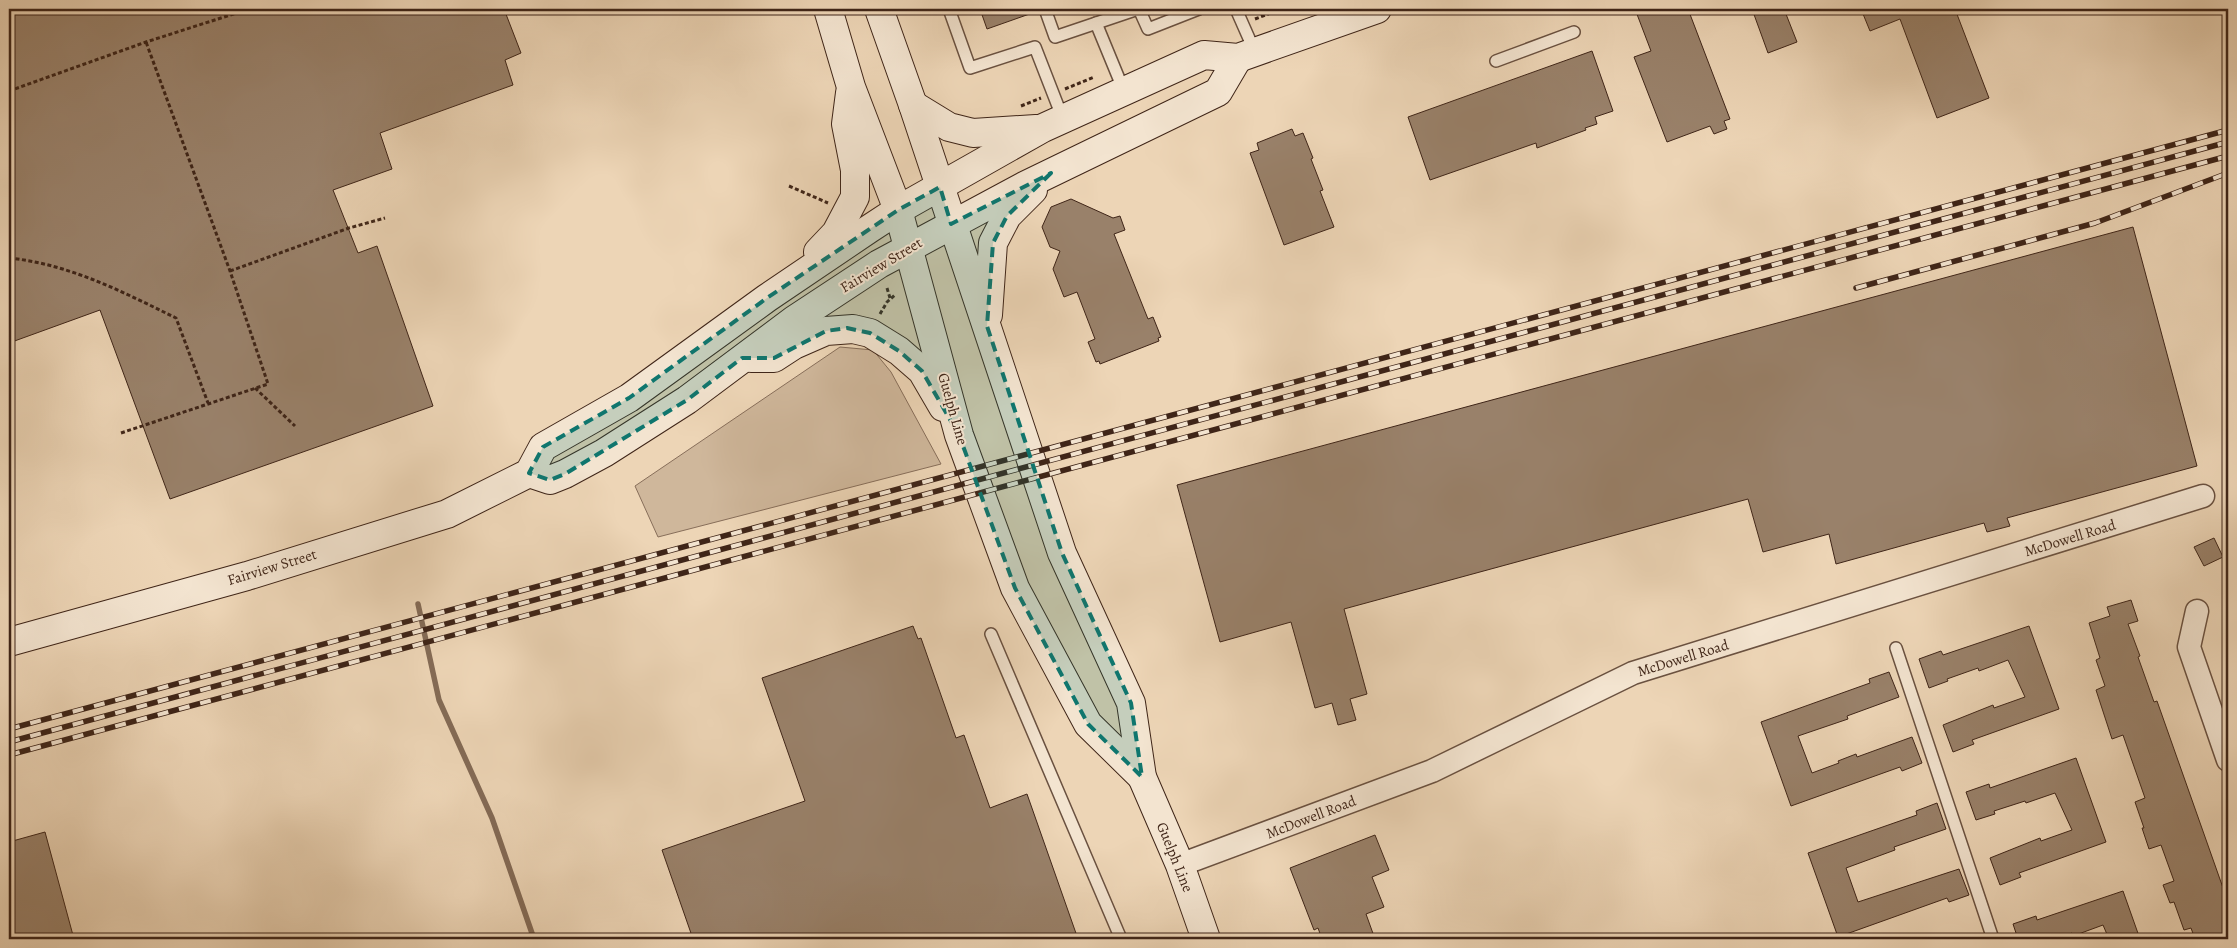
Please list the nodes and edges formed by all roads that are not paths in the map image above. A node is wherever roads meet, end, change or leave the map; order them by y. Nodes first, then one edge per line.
1 (828, 9) edge
2 (879, 9) edge
3 (949, 9) edge
4 (1045, 9) edge
5 (1139, 9) edge
6 (1199, 9) edge
7 (1236, 9) edge
8 (1377, 9) edge
9 (1096, 23) junction
10 (1574, 32) dead end
11 (1247, 55) junction
12 (1496, 61) dead end
13 (851, 87) junction
14 (1124, 91) junction
15 (913, 105) junction
16 (1053, 123) junction
17 (1051, 173) junction
18 (940, 187) junction
19 (898, 210) junction
20 (951, 224) junction
21 (908, 248) junction
22 (805, 271) junction
23 (987, 326) junction
24 (742, 358) junction
25 (959, 434) junction
26 (529, 473) junction
27 (2203, 496) dead end
28 (2197, 611) dead end
29 (991, 634) dead end
30 (9, 642) edge
31 (1896, 648) dead end
32 (2228, 760) edge
33 (1142, 777) junction
34 (1180, 865) junction
35 (1121, 939) edge
36 (1206, 939) edge
37 (1993, 939) edge

1 - 13 main road, Guelph Line
2 - 15 main road, Guelph Line
3 - 16 lane
4 - 9 lane
5 - 6 lane
5 - 9 lane
7 - 11 lane
8 - 11 main road
9 - 14 lane
10 - 12 lane
11 - 14 main road
11 - 17 main road, Fairview Street
13 - 19 main road, Guelph Line
13 - 22 main road
14 - 16 main road
15 - 16 main road
15 - 18 main road, Guelph Line
16 - 18 main road
17 - 20 main road, Fairview Street
17 - 23 main road
18 - 19 main road
18 - 20 main road, Guelph Line
19 - 21 main road, Guelph Line
19 - 22 main road
20 - 21 main road, Fairview Street
20 - 23 main road, Guelph Line
21 - 24 main road, Fairview Street
21 - 25 main road, Guelph Line
22 - 26 main road
23 - 33 main road, Guelph Line
24 - 25 main road
24 - 26 main road, Fairview Street
25 - 33 main road, Guelph Line
26 - 30 main road, Fairview Street
27 - 34 street, McDowell Road
28 - 32 street
29 - 35 lane
31 - 37 lane
33 - 34 main road, Guelph Line
34 - 36 main road, Guelph Line

